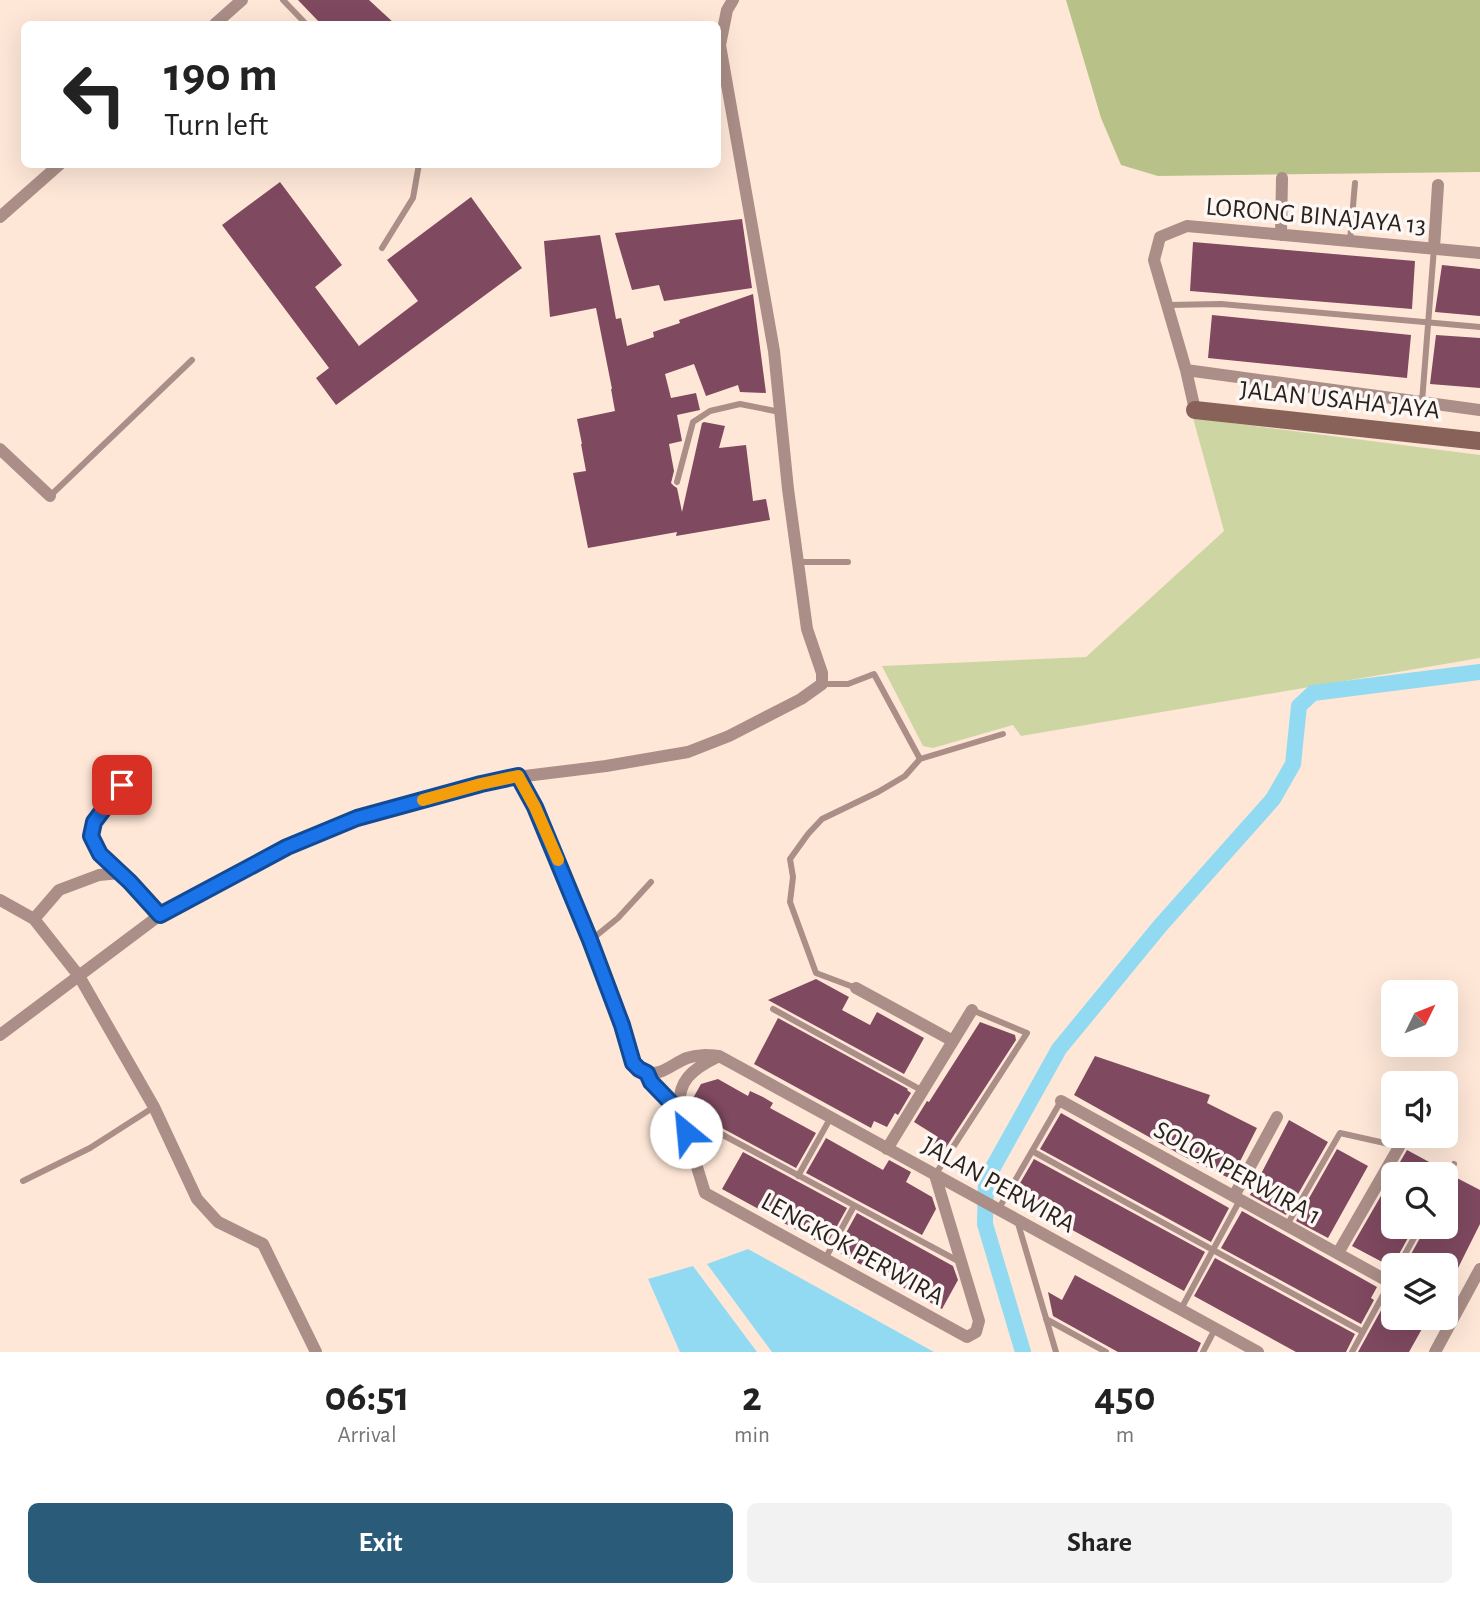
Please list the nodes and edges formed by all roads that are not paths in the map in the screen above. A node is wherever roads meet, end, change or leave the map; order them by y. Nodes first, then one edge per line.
1 (242, 0) edge
2 (283, 0) edge
3 (733, 0) edge
4 (218, 21) edge
5 (303, 21) edge
6 (721, 40) edge
7 (721, 51) edge
8 (55, 168) edge
9 (418, 168) edge
10 (1282, 178) dead end
11 (1355, 183) dead end
12 (1438, 185) dead end
13 (0, 217) edge
14 (1281, 235) junction
15 (1350, 242) junction
16 (382, 248) dead end
17 (1434, 248) junction
18 (1480, 253) edge
19 (1167, 305) junction
20 (1428, 323) junction
21 (1480, 327) edge
22 (192, 360) dead end
23 (1186, 370) junction
24 (1422, 402) junction
25 (1195, 410) joint
26 (1480, 410) edge
27 (780, 412) junction
28 (1480, 441) edge
29 (0, 449) edge
30 (677, 482) dead end
31 (50, 496) joint
32 (797, 562) junction
33 (848, 562) dead end
34 (822, 684) junction
35 (1003, 734) dead end
36 (920, 759) junction
37 (518, 776) junction
38 (122, 785) dead end
39 (120, 873) junction
40 (651, 883) dead end
41 (0, 900) edge
42 (160, 915) junction
43 (34, 919) junction
44 (590, 940) junction
45 (79, 976) junction
46 (856, 988) joint
47 (773, 1009) dead end
48 (972, 1010) joint
49 (0, 1035) edge
50 (953, 1041) junction
51 (719, 1056) junction
52 (647, 1073) junction
53 (923, 1091) junction
54 (1061, 1101) joint
55 (154, 1107) junction
56 (680, 1112) junction
57 (831, 1117) junction
58 (1278, 1117) dead end
59 (1381, 1143) edge
60 (1398, 1148) edge
61 (887, 1149) junction
62 (1032, 1151) junction
63 (935, 1175) junction
64 (798, 1176) junction
65 (23, 1181) dead end
66 (1237, 1198) junction
67 (854, 1206) junction
68 (999, 1210) junction
69 (1017, 1220) junction
70 (1287, 1226) junction
71 (1213, 1250) junction
72 (1338, 1253) junction
73 (825, 1259) junction
74 (962, 1263) junction
75 (1480, 1269) edge
76 (1381, 1275) edge
77 (1381, 1300) edge
78 (1458, 1303) edge
79 (1180, 1310) junction
80 (1046, 1319) junction
81 (1215, 1329) junction
82 (1444, 1330) edge
83 (1363, 1332) junction
84 (316, 1352) edge
85 (1056, 1352) edge
86 (1106, 1352) edge
87 (1203, 1352) edge
88 (1258, 1352) edge
89 (1352, 1352) edge
90 (1435, 1352) edge

1 - 4 street
2 - 5 lane
3 - 6 street
7 - 27 street
8 - 13 street
9 - 16 lane
10 - 14 street
11 - 15 lane
12 - 17 street
14 - 15 street, LORONG BINAJAYA 13
14 - 19 street, LORONG BINAJAYA 13
15 - 17 street, LORONG BINAJAYA 13
17 - 18 street, LORONG BINAJAYA 13
17 - 20 lane
19 - 20 lane
19 - 23 street, LORONG BINAJAYA 13
20 - 21 lane
20 - 24 lane
22 - 31 lane
23 - 24 street
23 - 25 street, LORONG BINAJAYA 13
24 - 26 street
25 - 28 street, JALAN USAHA JAYA
27 - 30 lane
27 - 32 street
29 - 31 street
32 - 33 lane
32 - 34 street
34 - 36 lane
34 - 37 street
35 - 36 lane
36 - 46 lane
37 - 42 street
37 - 44 street
38 - 39 street
39 - 42 street
39 - 43 street
40 - 44 lane
41 - 43 street
42 - 45 street
43 - 45 street
44 - 52 street
45 - 49 street
45 - 55 street
46 - 50 street
47 - 53 lane
48 - 50 street
48 - 63 lane
50 - 53 street
51 - 52 street
51 - 56 street, LENGKOK PERWIRA
51 - 57 street, JALAN PERWIRA
52 - 56 lane
53 - 61 street
54 - 62 lane
54 - 66 street, SOLOK PERWIRA 1
55 - 65 lane
55 - 84 street
56 - 64 lane
56 - 73 street, LENGKOK PERWIRA
57 - 61 street, JALAN PERWIRA
57 - 64 lane
58 - 66 street
59 - 70 lane
60 - 72 street
61 - 63 street, JALAN PERWIRA
62 - 68 lane
62 - 71 lane
63 - 68 street, JALAN PERWIRA
63 - 74 street, LENGKOK PERWIRA
64 - 67 lane
66 - 70 street, SOLOK PERWIRA 1
66 - 71 lane
67 - 73 lane
67 - 74 lane
68 - 69 street, JALAN PERWIRA
69 - 79 street, JALAN PERWIRA
69 - 80 lane
70 - 72 street, SOLOK PERWIRA 1
71 - 79 lane
71 - 83 lane
72 - 76 street, SOLOK PERWIRA 1
73 - 74 street, LENGKOK PERWIRA
75 - 78 street
77 - 83 lane
79 - 81 street, JALAN PERWIRA
80 - 85 lane
80 - 86 lane
81 - 87 lane
81 - 88 street, JALAN PERWIRA
82 - 90 street
83 - 89 lane

